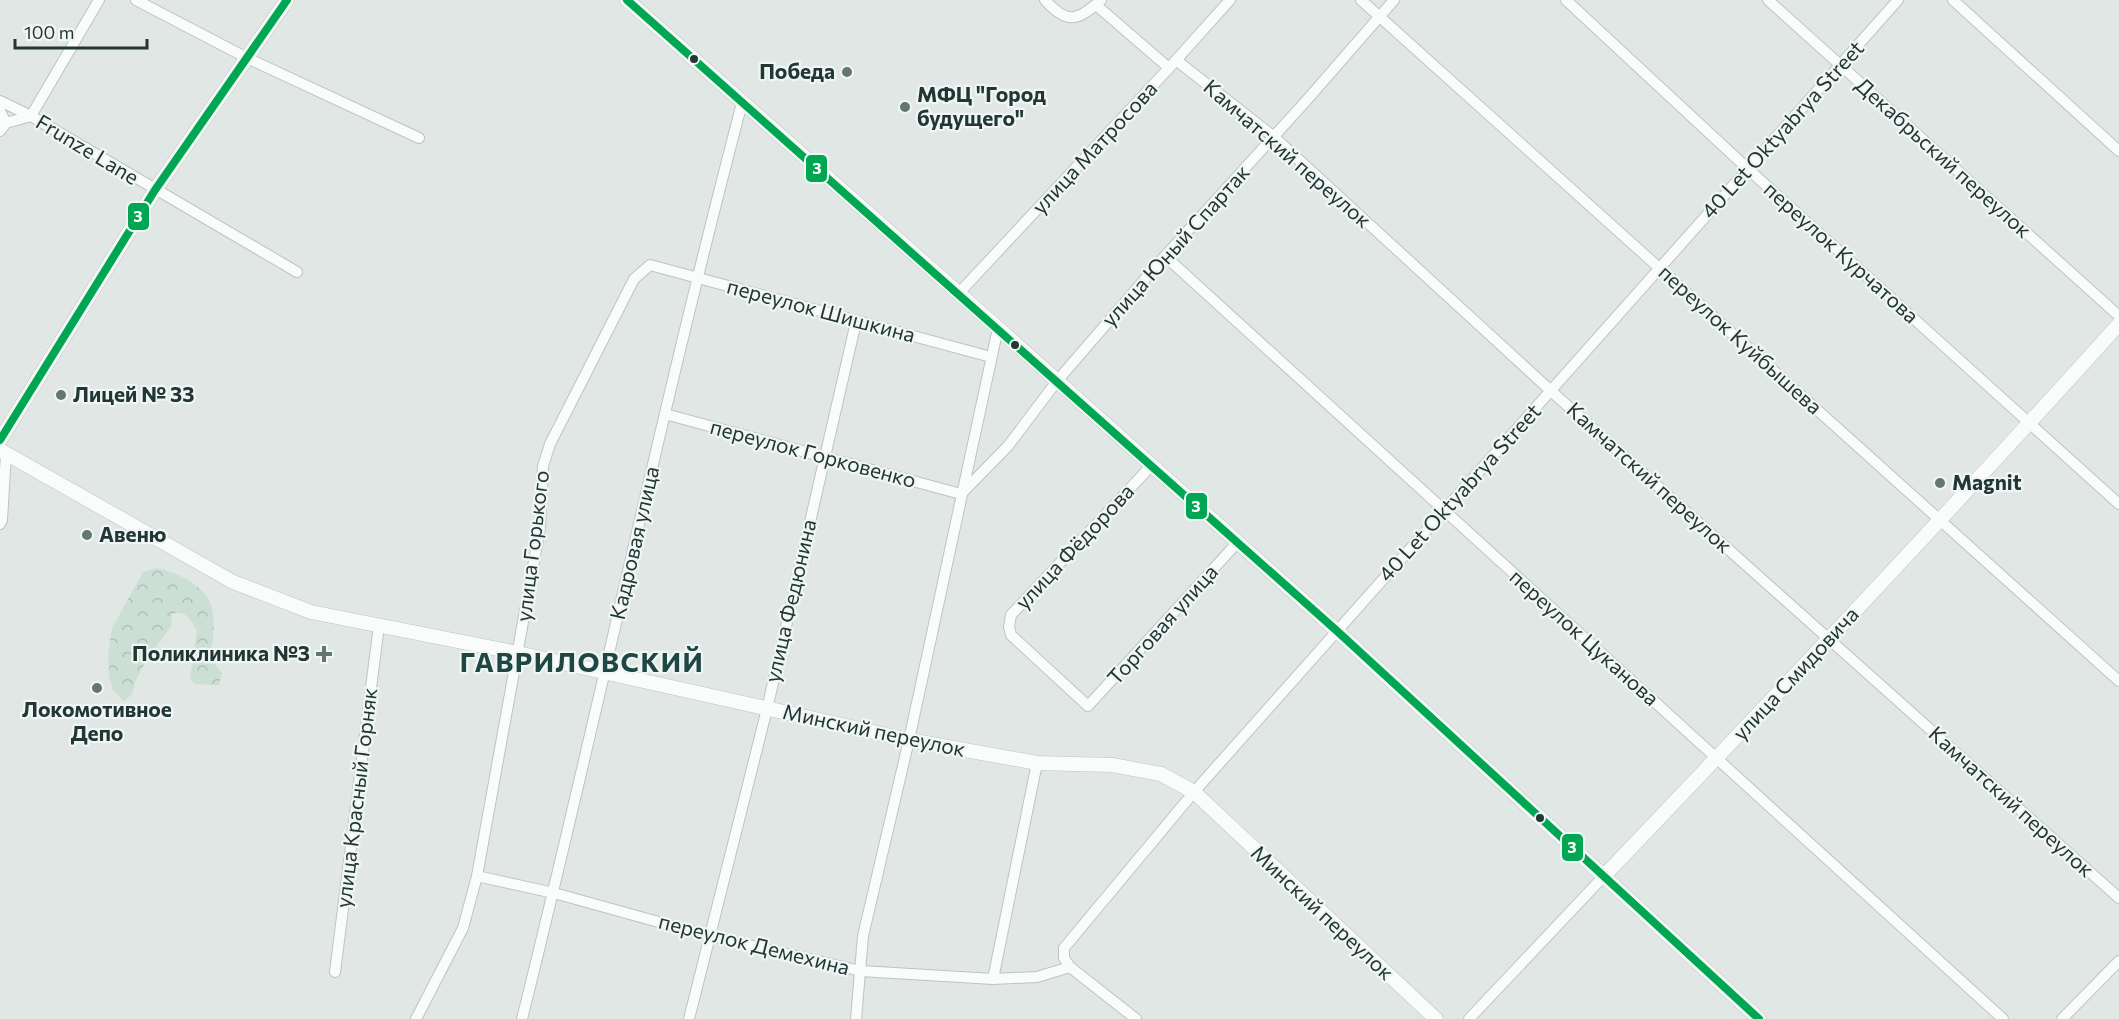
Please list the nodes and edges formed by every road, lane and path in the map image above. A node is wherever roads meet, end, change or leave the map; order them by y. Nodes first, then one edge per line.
1 (99, 0) edge
2 (136, 0) edge
3 (287, 0) edge
4 (627, 0) edge
5 (1045, 0) edge
6 (1230, 0) edge
7 (1361, 0) edge
8 (1394, 0) edge
9 (1566, 0) edge
10 (1768, 0) edge
11 (1898, 0) edge
12 (1953, 0) edge
13 (1099, 2) edge
14 (1379, 16) junction
15 (248, 58) junction
16 (1173, 64) junction
17 (1840, 66) junction
18 (0, 101) edge
19 (742, 103) junction
20 (0, 111) edge
21 (31, 116) junction
22 (3, 127) edge
23 (1274, 137) junction
24 (419, 138) dead end
25 (2119, 151) edge
26 (1748, 169) junction
27 (155, 190) junction
28 (1165, 256) junction
29 (650, 265) joint
30 (1660, 268) junction
31 (297, 272) dead end
32 (696, 276) junction
33 (958, 294) junction
34 (2119, 316) edge
35 (856, 322) junction
36 (2119, 324) edge
37 (998, 328) junction
38 (991, 357) junction
39 (1057, 381) junction
40 (1551, 390) junction
41 (665, 414) junction
42 (2030, 423) junction
43 (0, 440) edge
44 (3, 452) edge
45 (824, 456) junction
46 (1152, 465) junction
47 (961, 494) junction
48 (2119, 504) edge
49 (1444, 511) junction
50 (1940, 519) junction
51 (0, 524) edge
52 (1237, 543) junction
53 (379, 625) junction
54 (1337, 631) junction
55 (1830, 640) junction
56 (518, 653) junction
57 (604, 672) junction
58 (2119, 681) edge
59 (1088, 706) joint
60 (767, 709) junction
61 (909, 740) junction
62 (1716, 758) junction
63 (1037, 763) junction
64 (1194, 792) junction
65 (477, 876) junction
66 (1604, 876) junction
67 (554, 893) junction
68 (2119, 898) edge
69 (709, 936) junction
70 (2119, 961) edge
71 (1070, 967) junction
72 (861, 971) junction
73 (335, 972) dead end
74 (993, 979) junction
75 (416, 1019) edge
76 (522, 1019) edge
77 (689, 1019) edge
78 (856, 1019) edge
79 (1136, 1019) edge
80 (1436, 1019) edge
81 (1468, 1019) edge
82 (1759, 1019) edge
83 (2003, 1019) edge
84 (2062, 1019) edge

1 - 21 street
2 - 15 street
3 - 15 street
4 - 19 street
5 - 13 street
6 - 16 street, улица Матросова
7 - 14 street, переулок Куйбышева
8 - 14 street, улица Юный Спартак
9 - 26 street, переулок Курчатова
10 - 17 street, Декабрьский переулок
11 - 17 street, 40 Let Oktyabrya Street
12 - 25 street
13 - 16 street, Камчатский переулок
14 - 23 street, улица Юный Спартак
14 - 30 street, переулок Куйбышева
15 - 24 street
15 - 27 street
16 - 23 street, Камчатский переулок
16 - 33 street, улица Матросова
17 - 26 street, 40 Let Oktyabrya Street
17 - 34 street, Декабрьский переулок
18 - 21 street, Frunze Lane
19 - 32 street, Кадровая улица
19 - 33 street
20 - 22 street
21 - 22 street
21 - 27 street, Frunze Lane
23 - 28 street, улица Юный Спартак
23 - 40 street, Камчатский переулок
26 - 30 street, 40 Let Oktyabrya Street
26 - 42 street, переулок Курчатова
27 - 31 street, Frunze Lane
27 - 43 street
28 - 39 street, улица Юный Спартак
28 - 49 street, переулок Цуканова
29 - 32 street, переулок Шишкина
29 - 56 street, улица Горького
30 - 40 street, 40 Let Oktyabrya Street
30 - 50 street, переулок Куйбышева
32 - 35 street, переулок Шишкина
32 - 41 street, Кадровая улица
33 - 37 street
35 - 38 street, переулок Шишкина
35 - 45 street, улица Федюнина
36 - 42 street, улица Смидовича
37 - 38 street
37 - 39 street
38 - 47 street
39 - 46 street
39 - 47 street, улица Юный Спартак
40 - 49 street, 40 Let Oktyabrya Street
40 - 55 street, Камчатский переулок
41 - 45 street, переулок Горковенко
41 - 57 street, Кадровая улица
42 - 48 street, переулок Курчатова
42 - 50 street, улица Смидовича
44 - 51 street
44 - 53 street, Минский переулок
45 - 47 street, переулок Горковенко
45 - 60 street, улица Федюнина
46 - 52 street
46 - 59 street, улица Фёдорова
47 - 61 street
49 - 54 street, 40 Let Oktyabrya Street
49 - 62 street, переулок Цуканова
50 - 55 street, улица Смидовича
50 - 58 street, переулок Куйбышева
52 - 54 street
52 - 59 street, Торговая улица
53 - 56 street, Минский переулок
53 - 73 street, улица Красный Горняк
54 - 64 street, 40 Let Oktyabrya Street
54 - 66 street
55 - 62 street, улица Смидовича
55 - 68 street, Камчатский переулок
56 - 57 street, Минский переулок
56 - 65 street, улица Горького
57 - 60 street, Минский переулок
57 - 67 street, Кадровая улица
60 - 61 street, Минский переулок
60 - 69 street, улица Федюнина
61 - 63 street, Минский переулок
61 - 72 street
62 - 66 street, улица Смидовича
62 - 83 street, переулок Цуканова
63 - 64 street, Минский переулок
63 - 74 street
64 - 71 street, 40 Let Oktyabrya Street
64 - 80 street, Минский переулок
65 - 67 street, переулок Демехина
65 - 75 street, улица Горького
66 - 81 street, улица Смидовича
66 - 82 street
67 - 69 street, переулок Демехина
67 - 76 street, Кадровая улица
69 - 72 street, переулок Демехина
69 - 77 street, улица Федюнина
70 - 84 street
71 - 74 street, переулок Демехина
71 - 79 street
72 - 74 street, переулок Демехина
72 - 78 street

